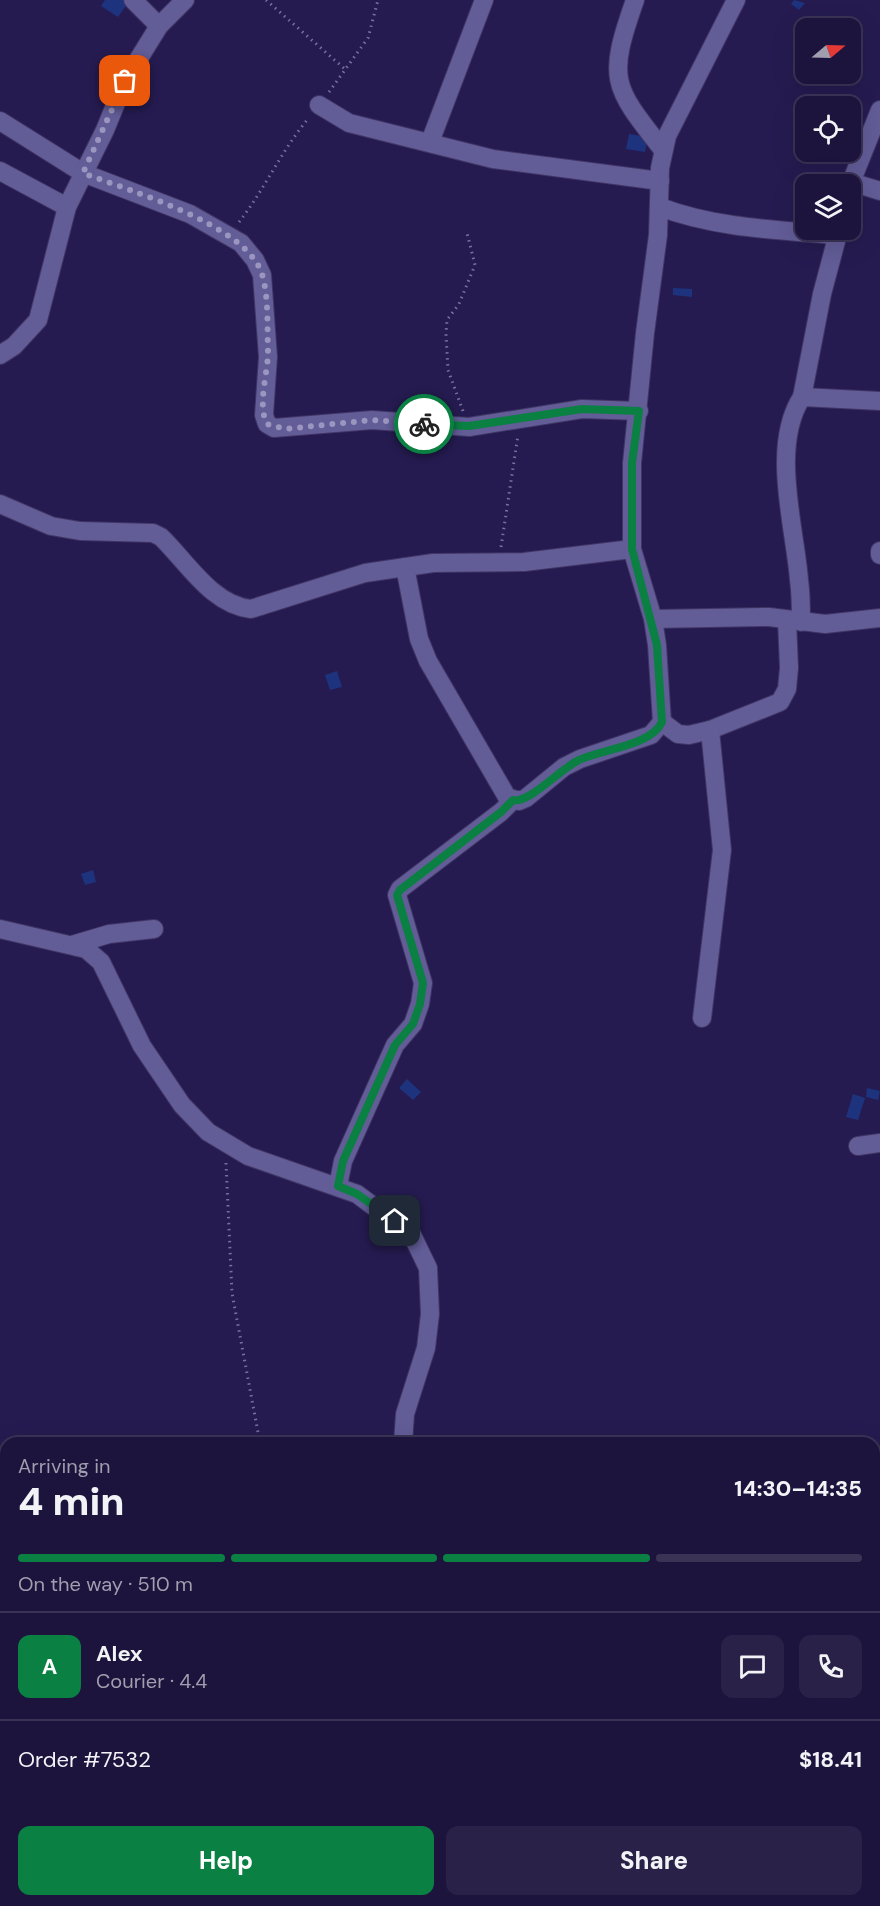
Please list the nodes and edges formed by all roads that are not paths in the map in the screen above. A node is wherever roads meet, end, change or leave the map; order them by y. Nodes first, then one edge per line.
1 (133, 0) edge
2 (185, 0) edge
3 (484, 0) edge
4 (635, 0) edge
5 (736, 0) edge
6 (159, 26) junction
7 (319, 105) road end
8 (880, 110) edge
9 (0, 121) edge
10 (430, 142) junction
11 (663, 150) junction
12 (0, 171) edge
13 (83, 173) junction
14 (855, 174) edge
15 (660, 182) junction
16 (861, 186) edge
17 (880, 191) edge
18 (67, 207) junction
19 (660, 207) junction
20 (795, 229) edge
21 (836, 240) edge
22 (0, 355) edge
23 (802, 397) junction
24 (880, 401) edge
25 (639, 411) junction
26 (0, 504) edge
27 (632, 549) junction
28 (405, 567) junction
29 (880, 618) edge
30 (653, 619) junction
31 (794, 621) junction
32 (662, 722) junction
33 (710, 730) junction
34 (513, 800) junction
35 (0, 929) edge
36 (154, 929) dead end
37 (72, 945) junction
38 (702, 1018) dead end
39 (880, 1143) edge
40 (858, 1146) dead end
41 (338, 1186) junction
42 (403, 1437) edge

1 - 6 street
2 - 6 street
3 - 10 street
4 - 11 street
5 - 11 street
6 - 13 street
7 - 10 street
8 - 14 street
9 - 13 street
10 - 15 street
11 - 15 street
12 - 18 street
13 - 18 street
13 - 25 street
15 - 19 street
16 - 17 street
18 - 22 street
19 - 20 street
19 - 25 street
21 - 23 street
23 - 24 street
23 - 31 street
25 - 27 street
26 - 28 street
27 - 28 street
27 - 30 street
28 - 34 street
29 - 31 street
30 - 31 street
30 - 32 street
31 - 33 street
32 - 33 street
32 - 34 street
33 - 38 street
34 - 41 street
35 - 37 street
36 - 37 street
37 - 41 street
39 - 40 street
41 - 42 street

